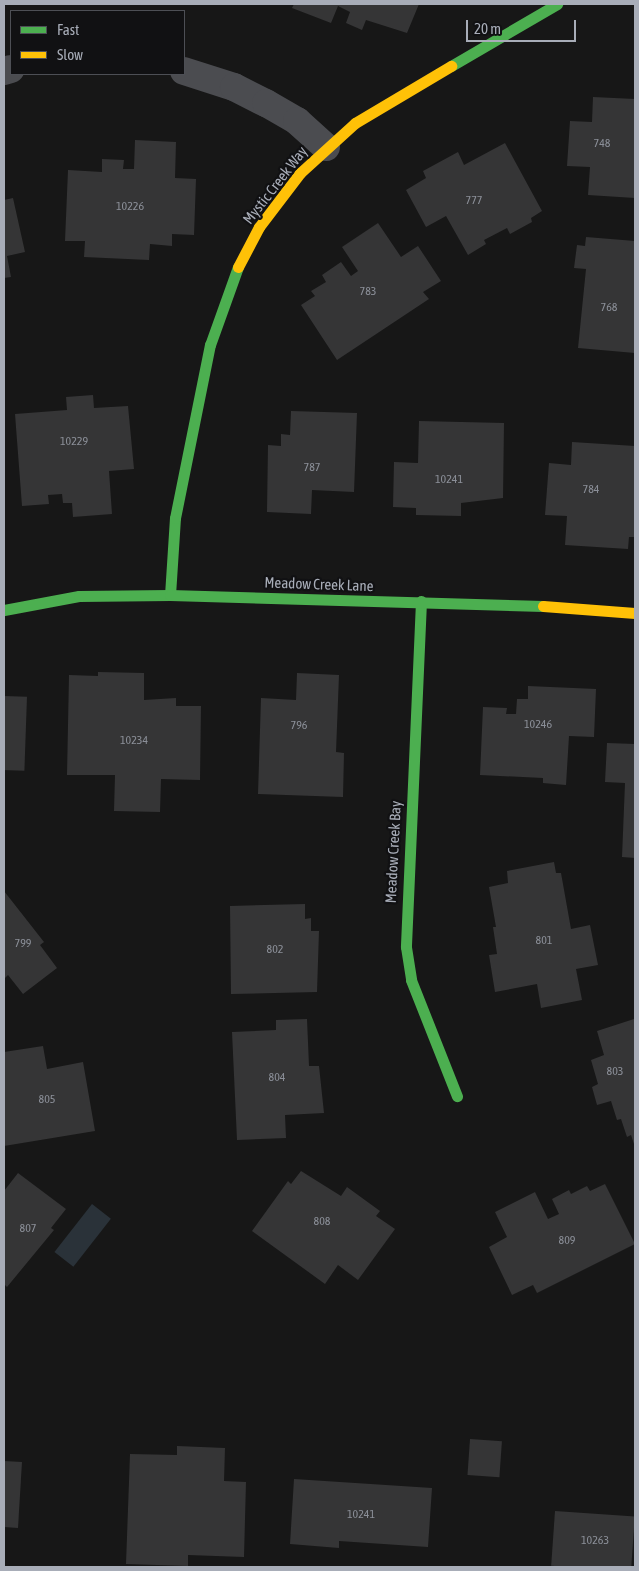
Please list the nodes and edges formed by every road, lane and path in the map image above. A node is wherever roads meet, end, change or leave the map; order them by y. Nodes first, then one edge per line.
1 (557, 4) edge
2 (185, 71) edge
3 (326, 147) junction
4 (170, 595) junction
5 (421, 601) junction
6 (4, 610) edge
7 (635, 613) edge
8 (457, 1096) dead end

1 - 3 street, Mystic Creek Way
2 - 3 street
3 - 4 street, Mystic Creek Way
4 - 5 street, Meadow Creek Lane
4 - 6 street, Meadow Creek Lane
5 - 7 street, Meadow Creek Lane
5 - 8 street, Meadow Creek Bay

